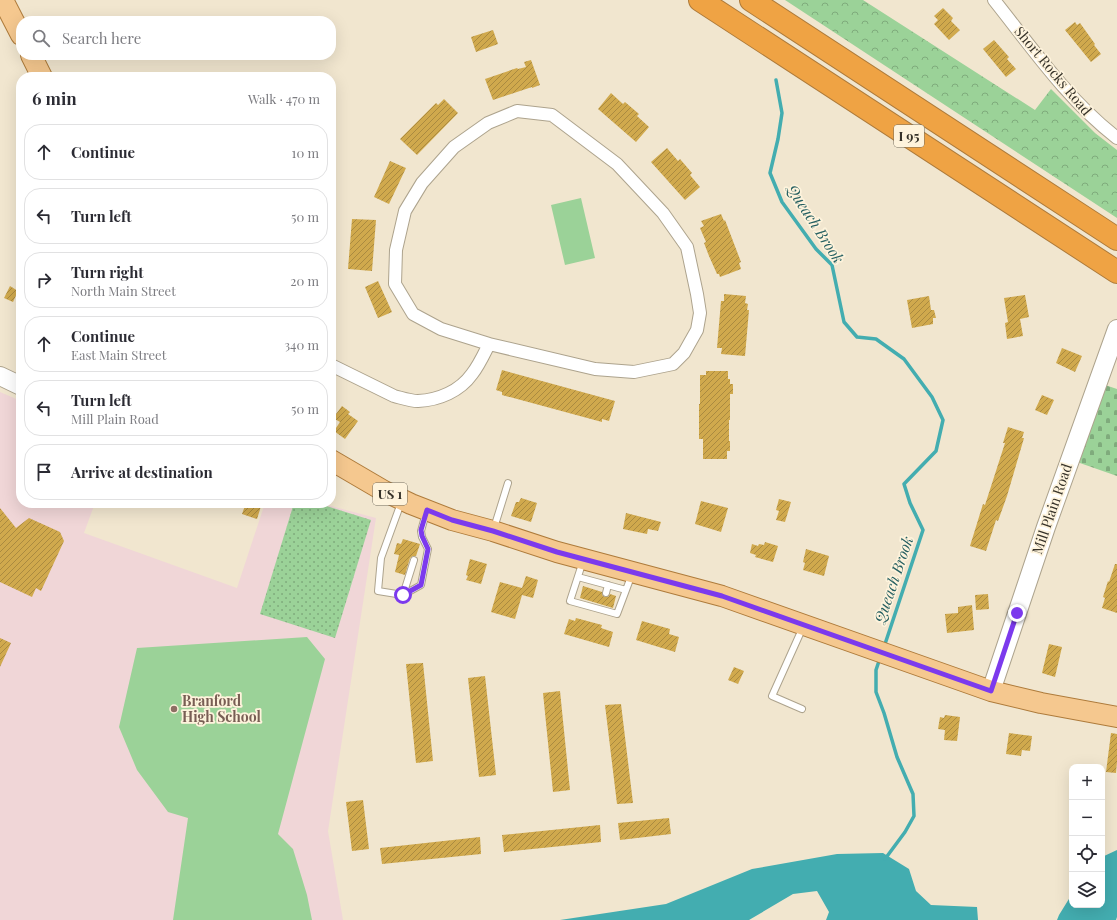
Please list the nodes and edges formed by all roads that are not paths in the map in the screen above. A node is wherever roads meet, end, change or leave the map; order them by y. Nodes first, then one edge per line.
1 (3, 0) edge
2 (700, 0) edge
3 (751, 0) edge
4 (994, 0) edge
5 (16, 25) edge
6 (34, 60) edge
7 (40, 72) edge
8 (1117, 138) edge
9 (1117, 239) edge
10 (1117, 272) edge
11 (1117, 329) edge
12 (489, 344) junction
13 (336, 367) edge
14 (0, 376) edge
15 (16, 384) edge
16 (336, 463) edge
17 (508, 483) dead end
18 (402, 500) junction
19 (427, 510) junction
20 (493, 531) junction
21 (414, 560) dead end
22 (580, 568) junction
23 (592, 580) junction
24 (629, 581) junction
25 (608, 585) junction
26 (590, 588) dead end
27 (606, 593) dead end
28 (403, 595) junction
29 (804, 625) junction
30 (991, 691) junction
31 (802, 709) dead end
32 (1117, 717) edge

1 - 5 main road
2 - 10 highway, I 95
3 - 9 highway, I 95
4 - 8 street, Short Rocks Road
6 - 7 main road
11 - 30 street, Mill Plain Road
12 - 12 street
12 - 13 street
14 - 15 street
16 - 18 main road, US 1
17 - 20 lane
18 - 19 main road, US 1
18 - 28 lane
19 - 20 main road, US 1
19 - 28 lane
20 - 22 main road, US 1
21 - 28 lane
22 - 23 lane
22 - 24 main road, US 1
22 - 24 lane
23 - 25 lane
23 - 26 lane
24 - 25 lane
24 - 29 main road, US 1
25 - 27 lane
29 - 30 main road, US 1
29 - 31 lane
30 - 32 main road, US 1

